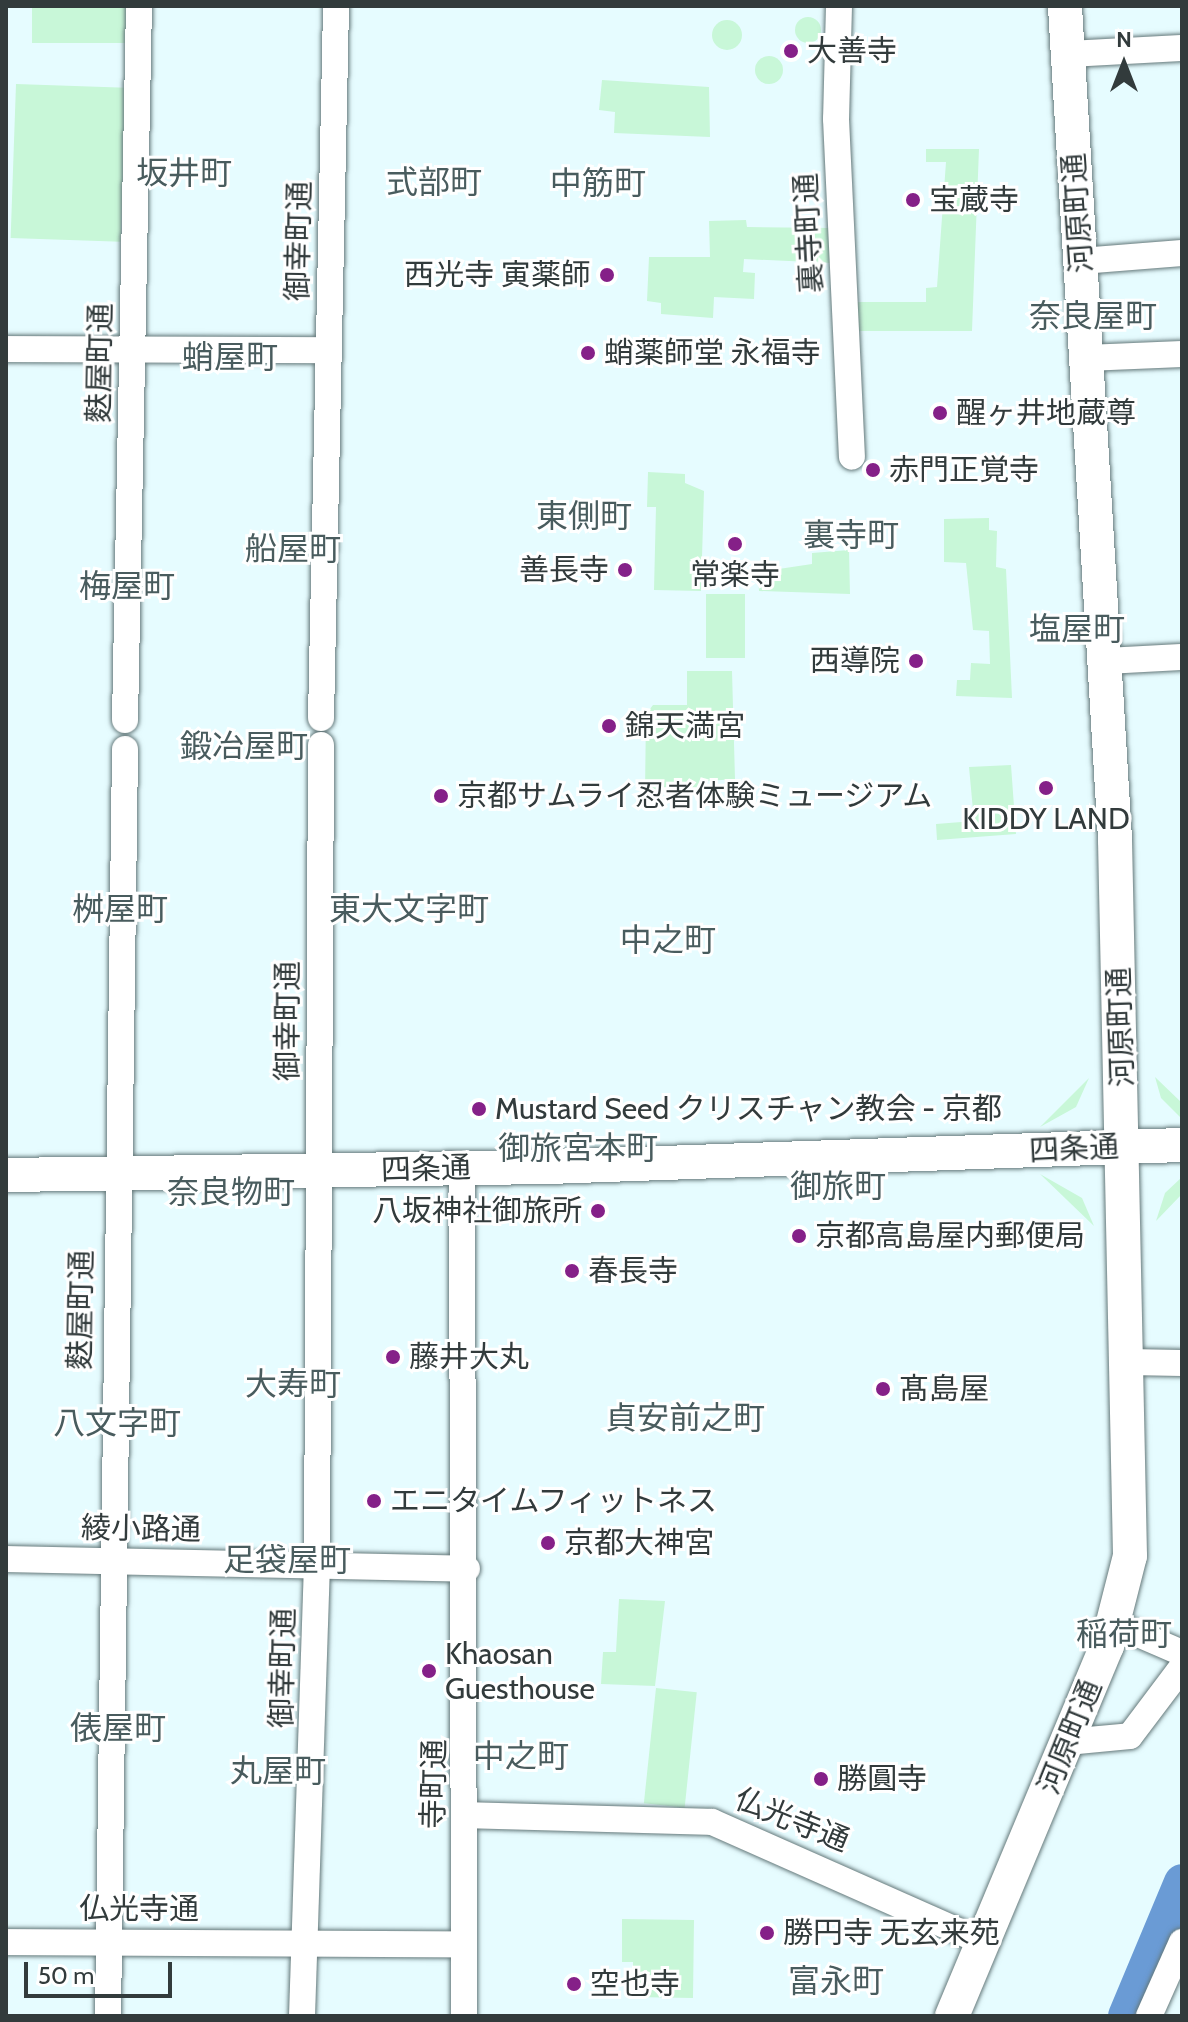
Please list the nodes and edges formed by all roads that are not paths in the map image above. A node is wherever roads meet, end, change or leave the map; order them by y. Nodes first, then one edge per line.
1 (139, 6) edge
2 (336, 6) edge
3 (839, 6) edge
4 (1065, 6) edge
5 (1182, 48) edge
6 (1068, 54) junction
7 (1182, 253) edge
8 (1081, 261) junction
9 (133, 347) junction
10 (6, 349) edge
11 (329, 350) junction
12 (1182, 354) edge
13 (1086, 358) junction
14 (852, 457) dead end
15 (1182, 657) edge
16 (1105, 661) junction
17 (321, 718) dead end
18 (125, 720) dead end
19 (321, 745) dead end
20 (125, 749) dead end
21 (1182, 1145) edge
22 (1125, 1147) junction
23 (462, 1168) junction
24 (321, 1172) junction
25 (116, 1174) junction
26 (6, 1175) edge
27 (1128, 1362) junction
28 (1182, 1363) edge
29 (6, 1559) edge
30 (109, 1561) junction
31 (317, 1562) junction
32 (467, 1569) junction
33 (1115, 1624) junction
34 (1182, 1653) edge
35 (1182, 1667) edge
36 (1067, 1742) junction
37 (466, 1815) junction
38 (107, 1940) junction
39 (6, 1942) edge
40 (305, 1942) junction
41 (983, 1942) junction
42 (1182, 1942) edge
43 (464, 1944) junction
44 (108, 2016) edge
45 (302, 2016) edge
46 (464, 2016) edge
47 (952, 2016) edge
48 (1149, 2016) edge

1 - 9 street, 麩屋町通
2 - 11 street, 御幸町通
3 - 14 street, 裏寺町通
4 - 6 main road, 河原町通
5 - 6 street
6 - 8 main road, 河原町通
7 - 8 street
8 - 13 main road, 河原町通
9 - 10 street
9 - 11 street
9 - 18 street, 麩屋町通
11 - 17 street, 御幸町通
12 - 13 street
13 - 16 main road, 河原町通
15 - 16 street
16 - 22 main road, 河原町通
19 - 24 street, 御幸町通
20 - 25 street, 麩屋町通
21 - 22 main road, 四条通
22 - 23 main road, 四条通
22 - 27 main road, 河原町通
23 - 24 main road, 四条通
23 - 32 street, 寺町通
24 - 25 main road, 四条通
24 - 31 street, 御幸町通
25 - 26 main road, 四条通
25 - 30 street, 麩屋町通
27 - 28 street
27 - 33 main road, 河原町通
29 - 30 street, 綾小路通
30 - 31 street, 綾小路通
30 - 38 street, 麩屋町通
31 - 32 street, 綾小路通
31 - 40 street, 御幸町通
32 - 37 street, 寺町通
33 - 34 street
33 - 36 main road, 河原町通
35 - 36 street
36 - 41 main road, 河原町通
37 - 41 street, 仏光寺通
37 - 43 street, 寺町通
38 - 39 street, 仏光寺通
38 - 40 street, 仏光寺通
38 - 44 street, 麩屋町通
40 - 43 street, 仏光寺通
40 - 45 street, 御幸町通
41 - 47 main road, 河原町通
42 - 48 street
43 - 46 street, 寺町通

